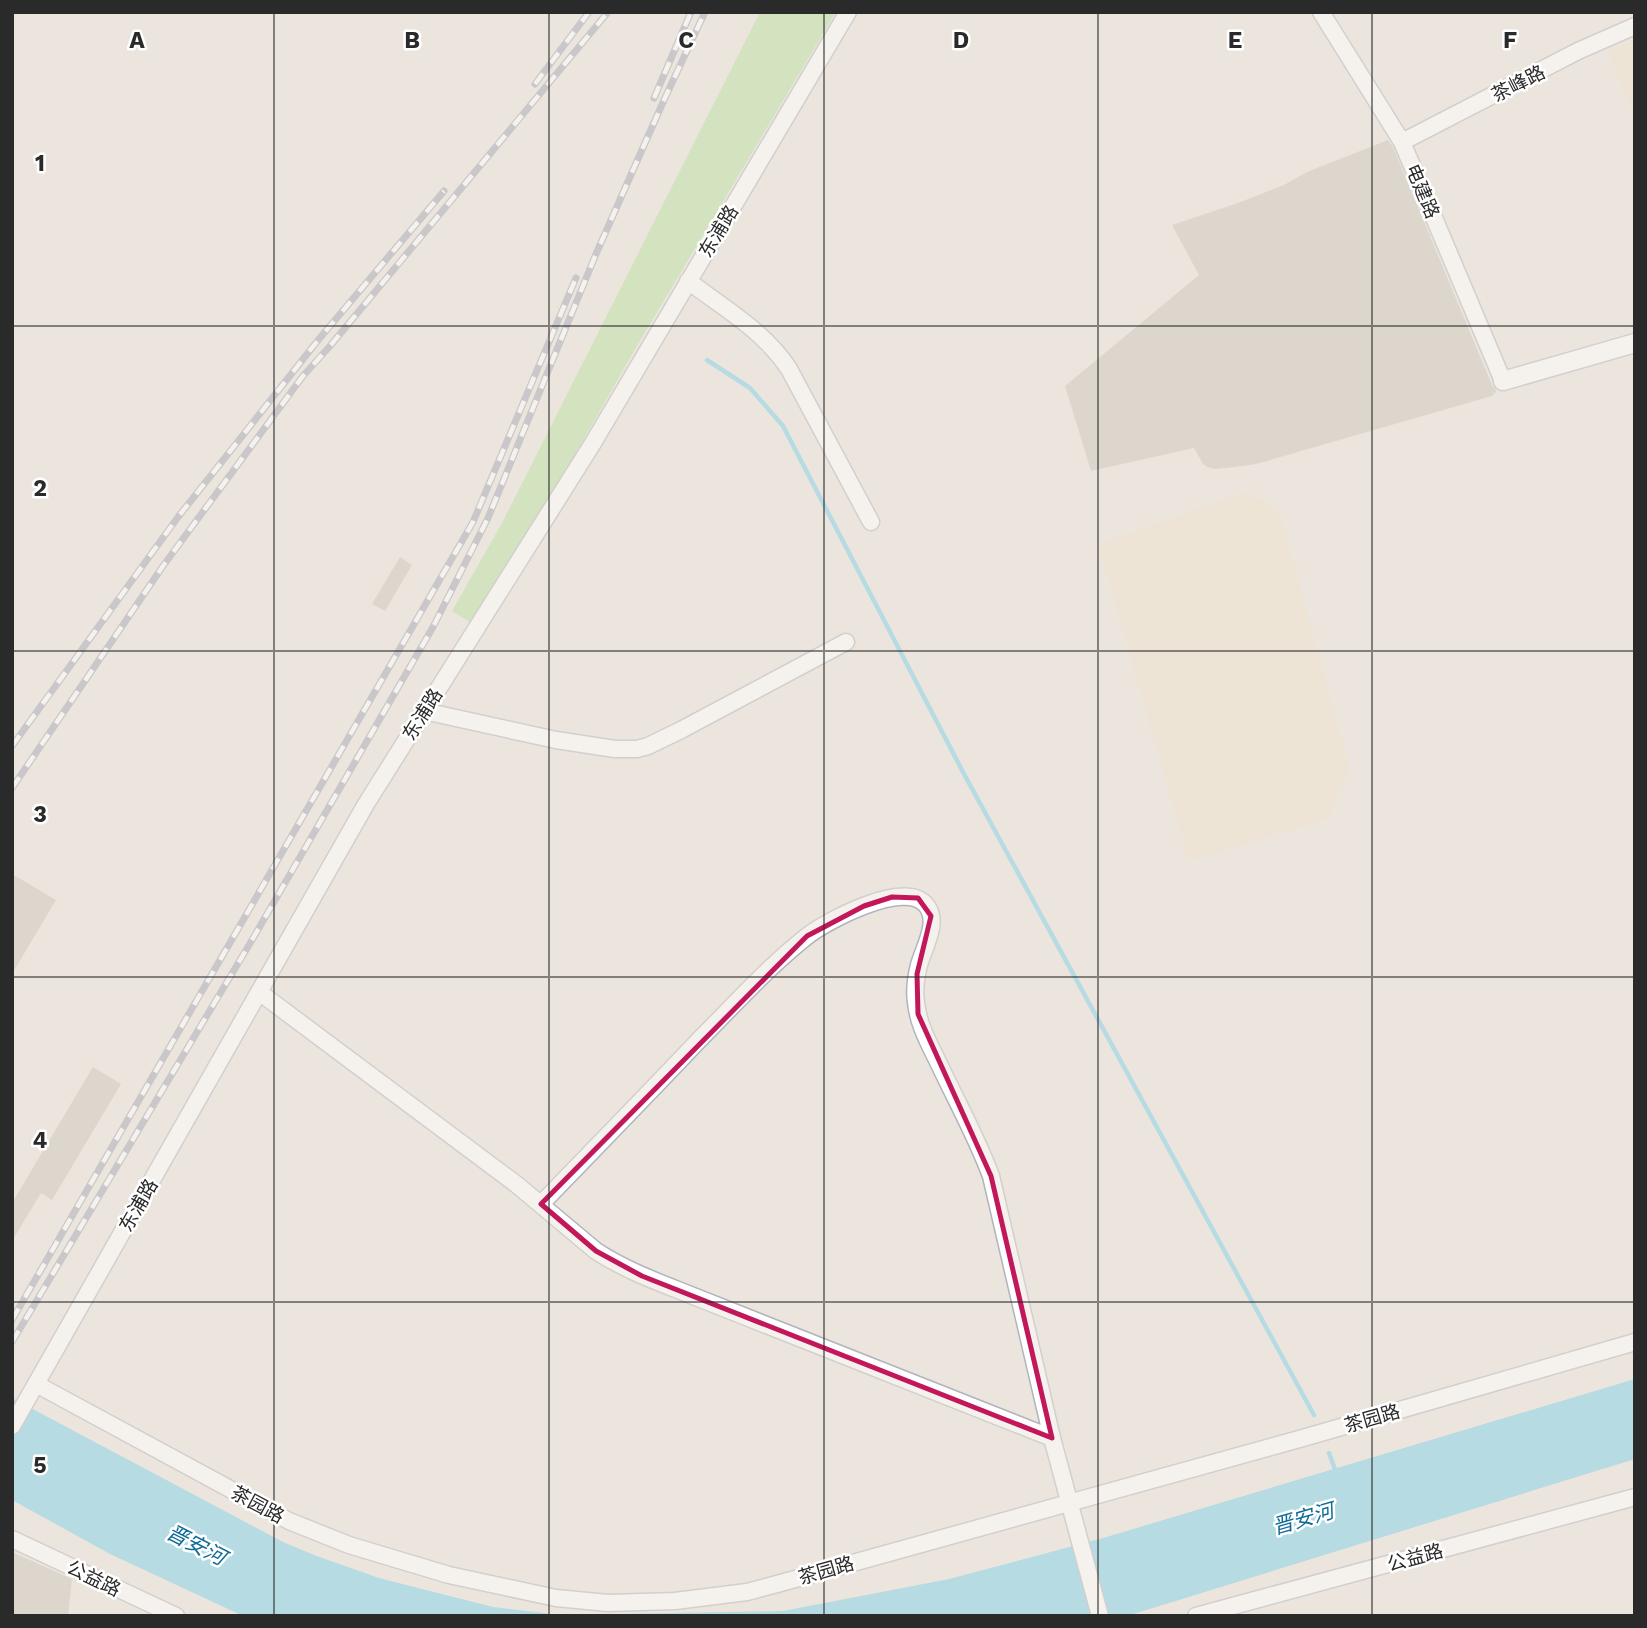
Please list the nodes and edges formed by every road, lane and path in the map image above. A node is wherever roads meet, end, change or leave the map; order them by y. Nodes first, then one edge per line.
1 (848, 12) edge
2 (1321, 12) edge
3 (1635, 26) edge
4 (1402, 142) junction
5 (688, 281) junction
6 (1635, 343) edge
7 (1503, 381) joint
8 (871, 522) dead end
9 (846, 642) dead end
10 (424, 711) junction
11 (259, 992) junction
12 (541, 1204) junction
13 (1635, 1342) edge
14 (34, 1387) junction
15 (12, 1426) edge
16 (1052, 1438) junction
17 (1635, 1497) edge
18 (1070, 1503) junction
19 (12, 1539) edge
20 (556, 1598) junction
21 (176, 1616) edge
22 (554, 1616) edge
23 (1100, 1616) edge
24 (1196, 1616) edge

1 - 5 street, 东浦路
2 - 4 street, 电建路
3 - 4 street, 茶峰路
4 - 7 street, 电建路
5 - 8 street
5 - 10 street, 东浦路
6 - 7 main road
9 - 10 street
10 - 11 street, 东浦路
11 - 12 street
11 - 14 street, 东浦路
12 - 16 street
12 - 16 street
13 - 18 street, 茶园路
14 - 15 street, 东浦路
14 - 20 street, 茶园路
16 - 18 street
17 - 24 street, 公益路
18 - 20 street, 茶园路
18 - 23 street
19 - 21 street, 公益路
20 - 22 street

